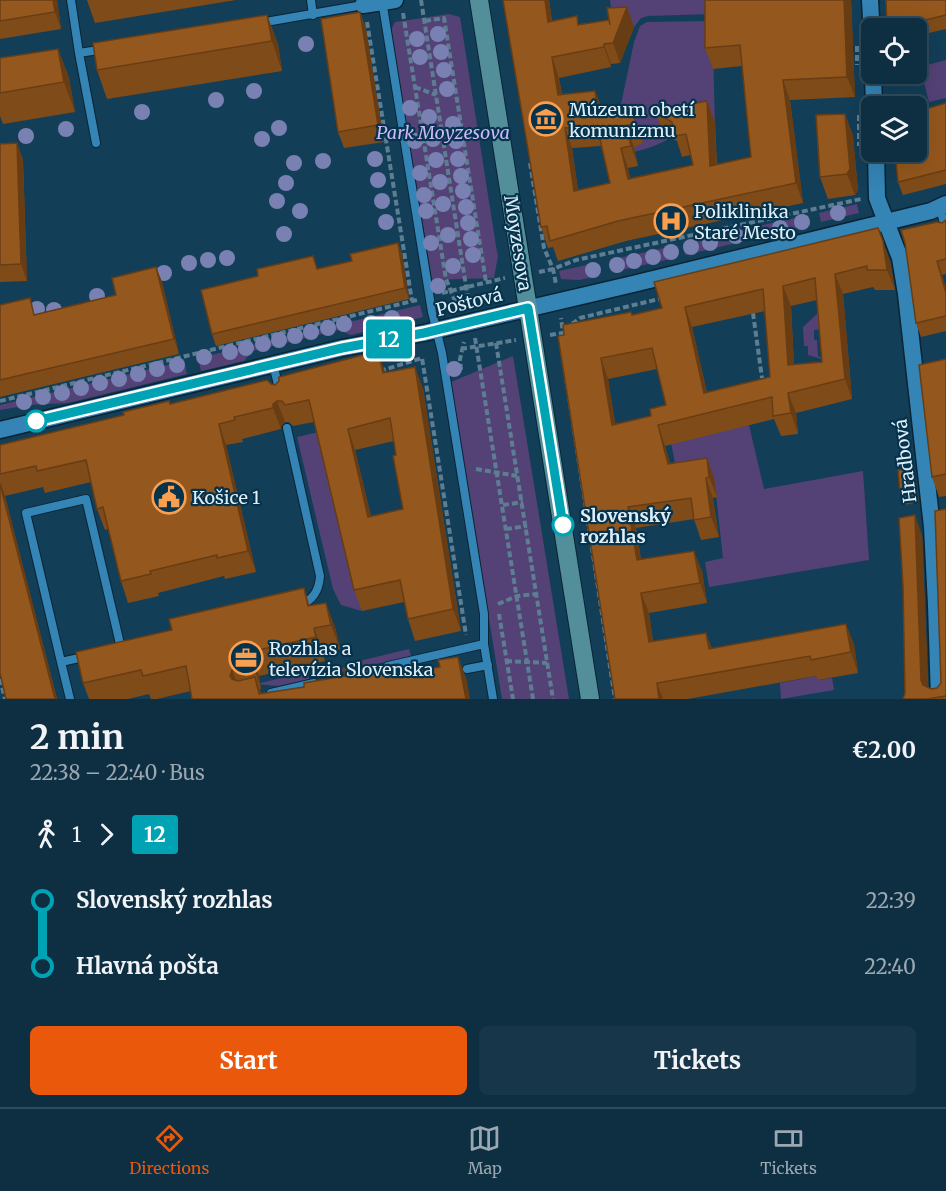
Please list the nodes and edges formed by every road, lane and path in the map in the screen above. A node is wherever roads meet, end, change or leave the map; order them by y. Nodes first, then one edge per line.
1 (71, 0) edge
2 (311, 0) edge
3 (422, 0) edge
4 (479, 0) edge
5 (870, 0) edge
6 (390, 3) edge
7 (364, 5) junction
8 (313, 15) junction
9 (871, 18) edge
10 (425, 21) junction
11 (255, 24) edge
12 (114, 47) edge
13 (79, 53) junction
14 (96, 142) dead end
15 (530, 160) edge
16 (875, 162) edge
17 (810, 202) dead end
18 (943, 206) edge
19 (811, 208) dead end
20 (751, 214) dead end
21 (753, 220) dead end
22 (886, 223) junction
23 (673, 231) dead end
24 (946, 231) edge
25 (674, 238) dead end
26 (486, 282) dead end
27 (669, 296) edge
28 (412, 301) dead end
29 (558, 301) junction
30 (528, 308) junction
31 (600, 314) junction
32 (753, 314) dead end
33 (601, 322) edge
34 (467, 323) junction
35 (436, 330) junction
36 (563, 333) junction
37 (533, 338) junction
38 (496, 343) junction
39 (477, 346) junction
40 (462, 349) junction
41 (442, 353) junction
42 (422, 358) junction
43 (273, 364) junction
44 (372, 372) edge
45 (462, 378) dead end
46 (762, 378) edge
47 (281, 400) edge
48 (287, 428) dead end
49 (0, 430) edge
50 (474, 458) dead end
51 (476, 469) junction
52 (497, 472) junction
53 (517, 476) junction
54 (478, 480) dead end
55 (523, 502) junction
56 (503, 505) junction
57 (526, 526) junction
58 (506, 529) junction
59 (496, 593) dead end
60 (536, 594) junction
61 (517, 596) junction
62 (498, 604) junction
63 (294, 608) edge
64 (484, 645) junction
65 (132, 646) edge
66 (469, 647) junction
67 (121, 648) junction
68 (111, 651) edge
69 (101, 653) edge
70 (507, 661) junction
71 (61, 662) junction
72 (527, 662) junction
73 (547, 663) junction
74 (488, 665) junction
75 (383, 667) edge
76 (467, 669) dead end
77 (0, 679) edge
78 (326, 681) edge
79 (256, 696) edge
80 (5, 699) edge
81 (70, 699) edge
82 (493, 699) edge
83 (513, 699) edge
84 (533, 699) edge
85 (553, 699) edge
86 (590, 699) edge
87 (615, 699) edge
88 (939, 699) edge

1 - 13 lane
2 - 8 lane
3 - 10 path
4 - 30 street, Moyzesova
5 - 9 street
6 - 7 street
6 - 34 path
6 - 35 lane
7 - 8 lane
7 - 28 path
8 - 11 lane
10 - 26 path
10 - 34 path
12 - 13 lane
13 - 14 lane
15 - 29 path
16 - 22 street, Hradbová
17 - 19 path
18 - 22 street, Poštová
18 - 24 lane
20 - 21 path
22 - 29 street, Poštová
22 - 88 street, Hradbová
23 - 25 path
27 - 31 path
29 - 30 street, Poštová
29 - 36 path
30 - 34 street, Poštová
30 - 37 street, Moyzesova
31 - 33 path
31 - 36 path
32 - 46 path
34 - 35 street, Poštová
34 - 39 path
34 - 40 path
35 - 41 lane
35 - 43 street, Poštová
36 - 37 path
36 - 87 path
37 - 38 path
37 - 86 street, Moyzesova
38 - 39 path
38 - 53 path
39 - 40 path
39 - 52 path
40 - 41 path
40 - 45 path
41 - 42 path
41 - 64 lane
42 - 44 path
42 - 66 path
43 - 47 lane
43 - 49 street, Poštová
48 - 63 lane
50 - 51 path
51 - 52 path
51 - 54 path
52 - 53 path
52 - 56 path
53 - 55 path
55 - 56 path
55 - 57 path
56 - 58 path
57 - 58 path
57 - 60 path
58 - 61 path
59 - 62 path
60 - 61 path
60 - 73 path
61 - 62 path
61 - 72 path
62 - 70 path
64 - 66 lane
64 - 74 lane
65 - 67 lane
66 - 75 lane
67 - 68 lane
67 - 71 lane
69 - 71 lane
70 - 72 path
70 - 74 path
70 - 83 path
71 - 81 lane
72 - 73 path
72 - 84 path
73 - 85 path
74 - 76 lane
74 - 82 lane
77 - 80 path
78 - 79 lane

